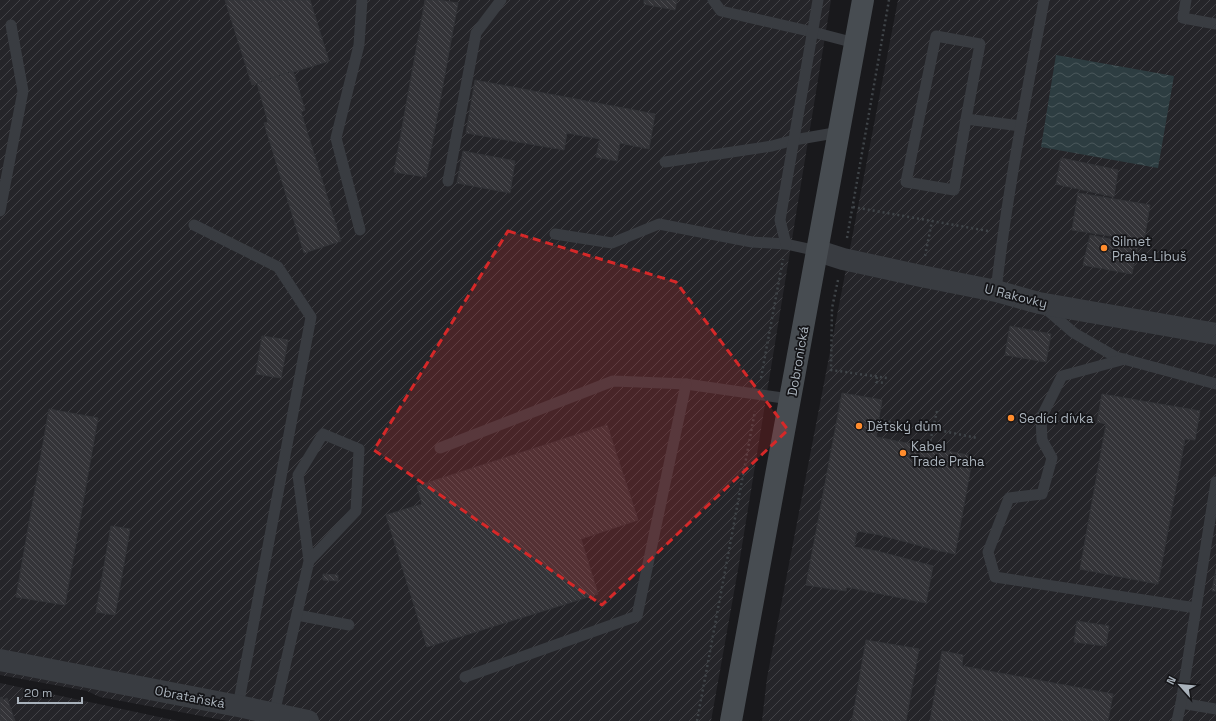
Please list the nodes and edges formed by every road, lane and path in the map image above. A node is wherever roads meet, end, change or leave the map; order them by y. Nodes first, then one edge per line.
1 (362, 0) edge
2 (501, 0) edge
3 (713, 0) edge
4 (818, 0) edge
5 (863, 0) edge
6 (889, 0) edge
7 (1044, 0) edge
8 (1186, 0) edge
9 (1216, 24) edge
10 (11, 25) dead end
11 (813, 32) junction
12 (856, 43) junction
13 (966, 119) junction
14 (1020, 126) junction
15 (840, 132) junction
16 (794, 140) junction
17 (665, 162) dead end
18 (448, 181) dead end
19 (853, 207) junction
20 (0, 211) edge
21 (932, 221) junction
22 (194, 226) dead end
23 (360, 230) dead end
24 (555, 234) dead end
25 (1003, 234) junction
26 (786, 244) junction
27 (818, 251) junction
28 (842, 259) junction
29 (921, 276) junction
30 (996, 291) junction
31 (1039, 303) junction
32 (1216, 334) edge
33 (1125, 359) junction
34 (877, 377) junction
35 (887, 378) dead end
36 (886, 383) dead end
37 (686, 384) junction
38 (1216, 384) edge
39 (758, 394) junction
40 (790, 399) junction
41 (937, 411) dead end
42 (879, 420) dead end
43 (933, 429) junction
44 (977, 438) dead end
45 (929, 447) dead end
46 (440, 448) dead end
47 (1216, 482) edge
48 (309, 561) junction
49 (1196, 608) junction
50 (297, 615) junction
51 (349, 625) dead end
52 (0, 660) edge
53 (465, 677) dead end
54 (1181, 703) junction
55 (238, 706) junction
56 (1216, 709) edge
57 (274, 714) junction
58 (308, 721) edge
59 (697, 721) edge
60 (731, 721) edge
61 (1177, 721) edge

1 - 23 lane
2 - 18 lane
3 - 11 lane
4 - 11 lane
5 - 12 street, Dobronická
6 - 19 path
7 - 14 lane
8 - 9 lane
10 - 20 lane
11 - 12 lane
11 - 16 lane
12 - 15 street, Dobronická
13 - 13 lane
13 - 14 lane
14 - 25 lane
15 - 16 lane
15 - 27 street, Dobronická
16 - 17 lane
16 - 26 lane
19 - 21 path
19 - 28 path
21 - 25 path
21 - 29 path
22 - 55 lane
24 - 26 lane
25 - 30 lane
26 - 27 lane
26 - 39 path
27 - 28 street, U Rakovky
27 - 40 street, Dobronická
28 - 29 street, U Rakovky
28 - 34 path
29 - 30 street, U Rakovky
30 - 31 street, U Rakovky
31 - 32 street, U Rakovky
31 - 33 lane
33 - 38 lane
33 - 49 lane
34 - 35 path
34 - 36 path
37 - 39 lane
37 - 46 lane
37 - 53 lane
39 - 40 lane
39 - 59 path
40 - 60 street, Dobronická
41 - 43 path
42 - 43 path
43 - 44 path
43 - 45 path
47 - 49 lane
48 - 48 lane
48 - 50 lane
49 - 54 lane
50 - 51 lane
50 - 57 lane
52 - 55 street, Obrataňská
54 - 56 lane
54 - 61 lane
55 - 57 street, Obrataňská
57 - 58 street, Obrataňská

